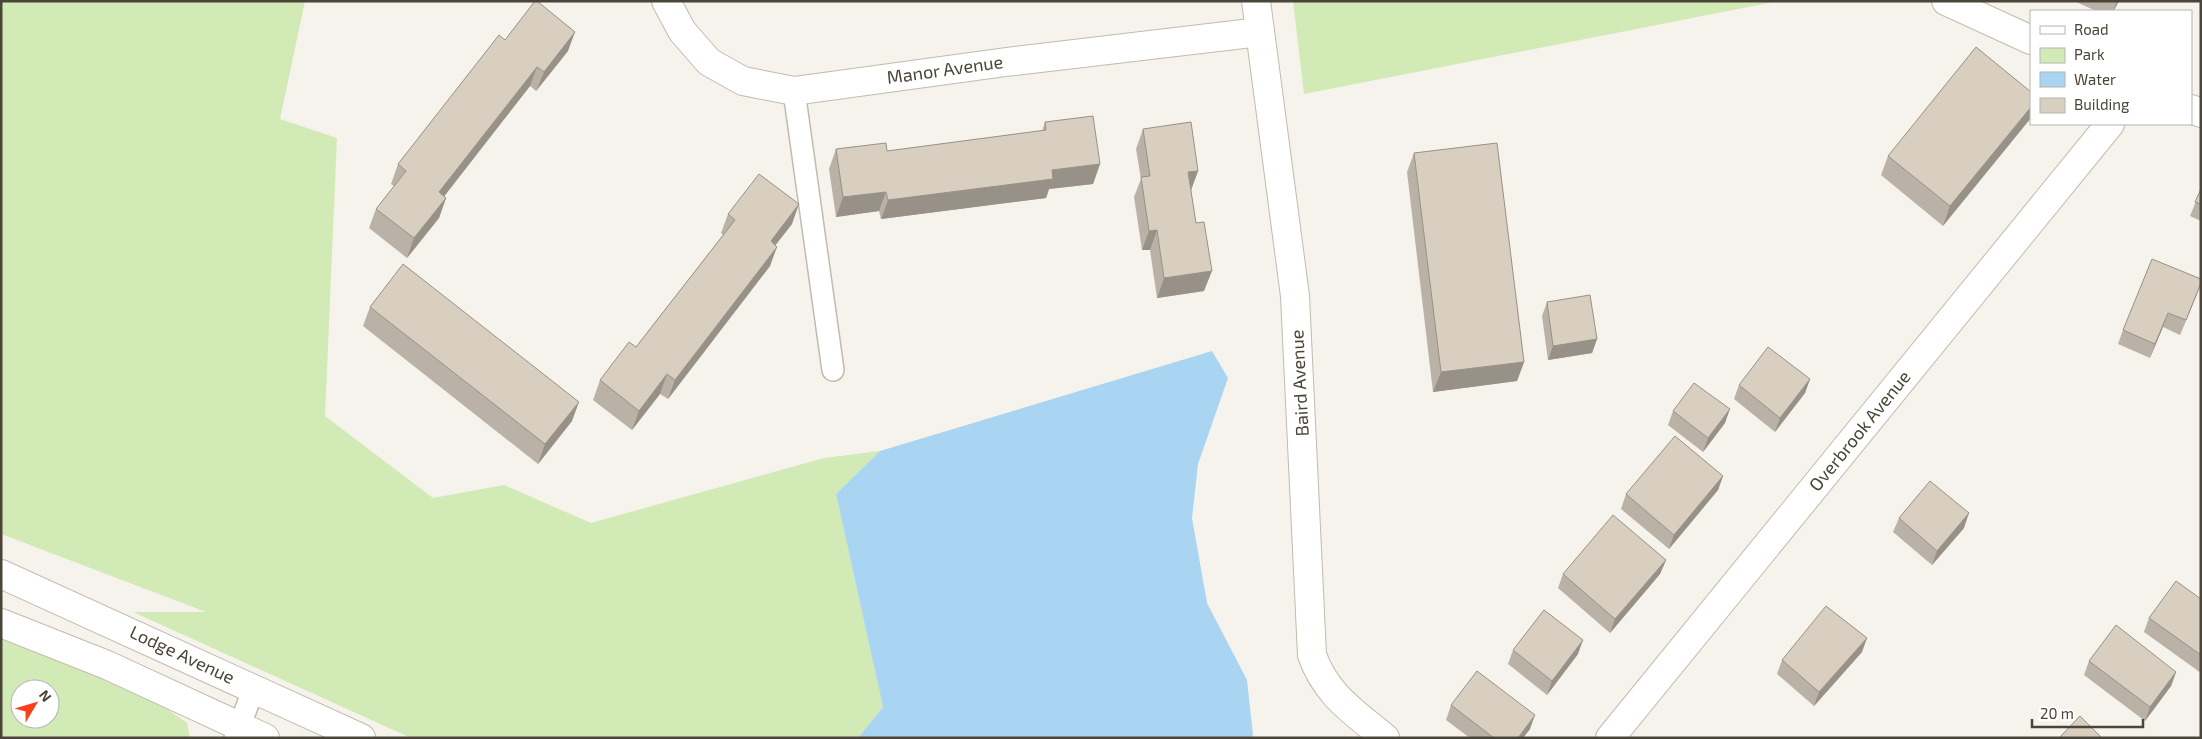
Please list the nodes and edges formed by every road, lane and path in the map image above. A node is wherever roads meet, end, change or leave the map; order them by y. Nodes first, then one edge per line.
1 (666, 1) edge
2 (1256, 1) edge
3 (1946, 1) edge
4 (1260, 32) junction
5 (2030, 40) edge
6 (794, 91) junction
7 (2109, 125) edge
8 (833, 370) dead end
9 (1, 574) edge
10 (1, 623) edge
11 (254, 688) junction
12 (237, 732) edge
13 (265, 738) edge
14 (361, 738) edge
15 (1385, 738) edge
16 (1610, 738) edge

1 - 6 street, Manor Avenue
2 - 4 street, Baird Avenue
3 - 5 street
4 - 6 street, Manor Avenue
4 - 15 street, Baird Avenue
6 - 8 lane
7 - 16 street, Overbrook Avenue
9 - 11 street, Lodge Avenue
10 - 12 street
11 - 12 lane
11 - 14 street, Lodge Avenue
12 - 13 street

